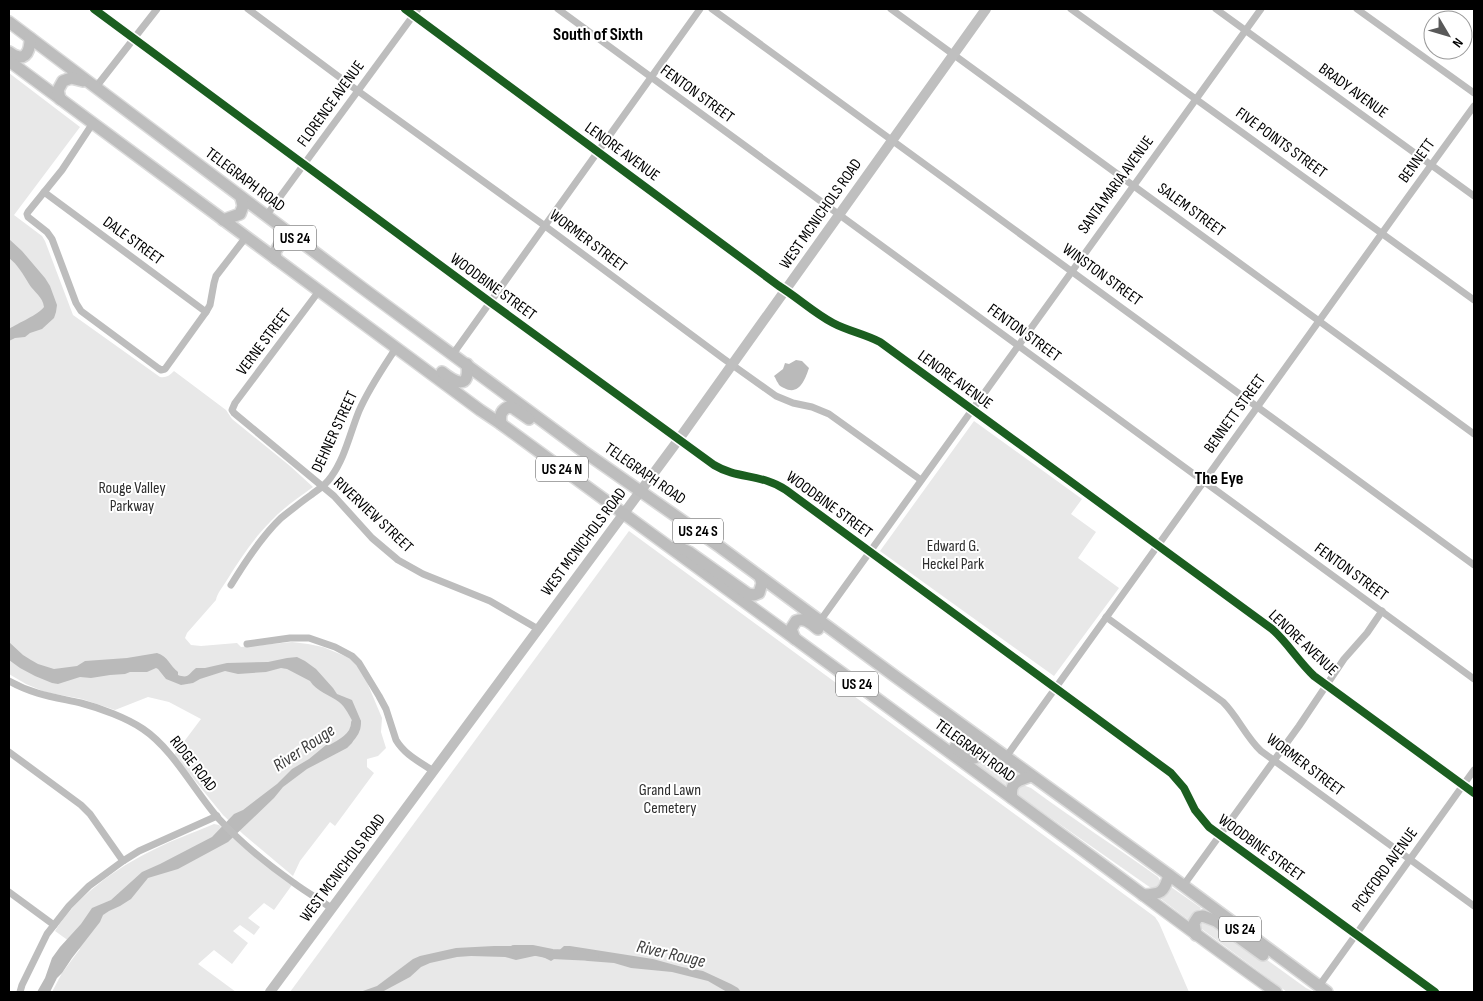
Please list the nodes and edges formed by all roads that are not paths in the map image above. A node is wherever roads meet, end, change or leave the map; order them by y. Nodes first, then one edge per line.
1 (94, 9) edge
2 (156, 9) edge
3 (248, 9) edge
4 (405, 9) edge
5 (558, 9) edge
6 (700, 9) edge
7 (712, 9) edge
8 (891, 9) edge
9 (986, 9) edge
10 (1071, 9) edge
11 (1216, 9) edge
12 (1261, 9) edge
13 (1357, 9) edge
14 (416, 12) edge
15 (9, 22) edge
16 (1246, 30) junction
17 (30, 38) junction
18 (135, 38) junction
19 (9, 52) edge
20 (954, 54) junction
21 (9, 61) edge
22 (652, 78) junction
23 (94, 86) junction
24 (358, 91) junction
25 (1474, 93) edge
26 (1196, 98) junction
27 (60, 99) junction
28 (1474, 106) edge
29 (93, 123) junction
30 (892, 140) junction
31 (598, 152) junction
32 (304, 164) junction
33 (1432, 165) junction
34 (1133, 185) junction
35 (44, 192) junction
36 (1474, 196) edge
37 (241, 198) junction
38 (266, 216) junction
39 (839, 216) junction
40 (223, 220) junction
41 (545, 226) junction
42 (1382, 233) junction
43 (246, 237) junction
44 (295, 238) junction
45 (276, 259) junction
46 (1072, 270) junction
47 (786, 290) junction
48 (319, 291) junction
49 (1474, 300) edge
50 (490, 302) junction
51 (206, 312) junction
52 (1320, 321) junction
53 (1018, 345) junction
54 (398, 349) junction
55 (453, 354) junction
56 (467, 364) junction
57 (732, 365) junction
58 (1258, 407) junction
59 (972, 409) junction
60 (232, 410) joint
61 (501, 424) junction
62 (1474, 434) edge
63 (679, 439) junction
64 (584, 450) junction
65 (921, 480) junction
66 (1204, 482) junction
67 (324, 487) junction
68 (641, 491) junction
69 (623, 514) junction
70 (654, 537) junction
71 (1158, 545) junction
72 (870, 552) junction
73 (1474, 565) edge
74 (757, 574) junction
75 (231, 585) dead end
76 (1382, 611) junction
77 (1106, 617) junction
78 (820, 621) junction
79 (538, 629) junction
80 (795, 639) junction
81 (247, 644) dead end
82 (896, 677) junction
83 (1474, 679) edge
84 (9, 681) edge
85 (1327, 685) junction
86 (1056, 688) junction
87 (886, 706) junction
88 (985, 742) junction
89 (9, 752) edge
90 (1006, 757) junction
91 (1273, 760) junction
92 (1474, 770) edge
93 (433, 771) junction
94 (1032, 776) junction
95 (1464, 785) junction
96 (1474, 793) edge
97 (1012, 798) junction
98 (218, 818) junction
99 (1220, 835) junction
100 (123, 860) junction
101 (1410, 860) junction
102 (1169, 875) junction
103 (1183, 886) junction
104 (9, 892) edge
105 (1143, 895) junction
106 (1474, 906) edge
107 (331, 908) junction
108 (54, 925) junction
109 (1356, 934) junction
110 (1196, 935) junction
111 (1298, 972) junction
112 (1323, 989) edge
113 (20, 992) edge
114 (270, 992) edge
115 (1276, 992) edge
116 (1435, 992) edge

1 - 18 street, WOODBINE STREET
2 - 18 street
3 - 24 street, WORMER STREET
4 - 14 street, LENORE AVENUE
5 - 22 street, FENTON STREET
6 - 22 street
7 - 30 street, WINSTON STREET
8 - 20 street, SALEM STREET
9 - 20 main road, WEST MCNICHOLS ROAD
10 - 26 street, FIVE POINTS STREET
11 - 16 street, BRADY AVENUE
12 - 16 street, SANTA MARIA AVENUE
13 - 25 street
14 - 24 street, FLORENCE AVENUE
14 - 31 street, LENORE AVENUE
15 - 17 main road, TELEGRAPH ROAD / US 24
16 - 26 street, SANTA MARIA AVENUE
16 - 33 street, BRADY AVENUE
17 - 19 main road
17 - 23 main road, TELEGRAPH ROAD / US 24
18 - 23 street
18 - 32 street, WOODBINE STREET
20 - 30 main road, WEST MCNICHOLS ROAD
20 - 34 street, SALEM STREET
21 - 27 main road, TELEGRAPH ROAD / US 24
22 - 31 street
22 - 39 street, FENTON STREET
23 - 27 main road
23 - 37 main road, TELEGRAPH ROAD / US 24
24 - 32 street, FLORENCE AVENUE
24 - 41 street, WORMER STREET
26 - 34 street, SANTA MARIA AVENUE
26 - 42 street, FIVE POINTS STREET
27 - 29 main road, TELEGRAPH ROAD / US 24
28 - 33 street, BENNETT
29 - 35 street
29 - 40 main road, TELEGRAPH ROAD / US 24
30 - 39 main road, WEST MCNICHOLS ROAD
30 - 46 street, WINSTON STREET
31 - 41 street
31 - 47 street, LENORE AVENUE
32 - 38 street, FLORENCE AVENUE
32 - 50 street, WOODBINE STREET
33 - 36 street, BRADY AVENUE
33 - 42 street, BENNETT
34 - 46 street, SANTA MARIA AVENUE
34 - 52 street, SALEM STREET
35 - 51 street, DALE STREET
35 - 51 street
37 - 38 main road, TELEGRAPH ROAD / US 24
37 - 40 main road
38 - 44 main road, TELEGRAPH ROAD / US 24
39 - 47 main road, WEST MCNICHOLS ROAD
39 - 53 street, FENTON STREET
40 - 43 main road, TELEGRAPH ROAD / US 24
41 - 50 street
41 - 57 street, WORMER STREET
42 - 49 street, FIVE POINTS STREET
42 - 52 street, BENNETT STREET
43 - 45 main road, TELEGRAPH ROAD / US 24
43 - 51 street
44 - 45 main road
44 - 55 main road, TELEGRAPH ROAD / US 24
45 - 48 main road, TELEGRAPH ROAD / US 24
46 - 53 street, SANTA MARIA AVENUE
46 - 58 street, WINSTON STREET
47 - 57 main road, WEST MCNICHOLS ROAD
47 - 59 street, LENORE AVENUE
48 - 54 main road, TELEGRAPH ROAD / US 24
48 - 60 street, VERNE STREET
50 - 55 street
50 - 63 street, WOODBINE STREET
52 - 58 street, BENNETT STREET
52 - 62 street, SALEM STREET
53 - 59 street, SANTA MARIA AVENUE
53 - 66 street, FENTON STREET
54 - 56 main road
54 - 61 main road, TELEGRAPH ROAD / US 24
54 - 67 street, DEHNER STREET
55 - 56 main road, TELEGRAPH ROAD / US 24
56 - 64 main road, TELEGRAPH ROAD / US 24
57 - 63 main road, WEST MCNICHOLS ROAD
57 - 65 street, WORMER STREET
58 - 66 street, BENNETT STREET
58 - 73 street, WINSTON STREET
59 - 65 street, SANTA MARIA AVENUE
59 - 71 street, LENORE AVENUE
60 - 67 street, RIVERVIEW STREET
61 - 64 main road, TELEGRAPH ROAD
61 - 69 main road, TELEGRAPH ROAD / US 24 N
63 - 68 main road, WEST MCNICHOLS ROAD
63 - 72 street, WOODBINE STREET
64 - 68 main road, TELEGRAPH ROAD / US 24 S
65 - 72 street, SANTA MARIA AVENUE
66 - 71 street, BENNETT STREET
66 - 76 street, FENTON STREET
67 - 75 street, DEHNER STREET
67 - 79 street, RIVERVIEW STREET
68 - 69 main road, WEST MCNICHOLS ROAD
68 - 74 main road, TELEGRAPH ROAD / US 24 S
69 - 70 main road, TELEGRAPH ROAD / US 24 N
69 - 79 main road, WEST MCNICHOLS ROAD
70 - 74 main road, TELEGRAPH ROAD
70 - 80 main road, TELEGRAPH ROAD / US 24
71 - 77 street, BENNETT STREET
71 - 85 street, LENORE AVENUE
72 - 78 street, SANTA MARIA AVENUE
72 - 86 street, WOODBINE STREET
74 - 78 main road, TELEGRAPH ROAD / US 24
76 - 83 street, FENTON STREET
76 - 85 street
77 - 86 street, BENNETT STREET
77 - 91 street, WORMER STREET
78 - 82 main road, TELEGRAPH ROAD / US 24
79 - 93 main road, WEST MCNICHOLS ROAD
80 - 82 main road
80 - 87 main road, TELEGRAPH ROAD / US 24
81 - 93 street
82 - 88 main road, TELEGRAPH ROAD / US 24
84 - 98 street, RIDGE ROAD
85 - 91 street
85 - 95 street, LENORE AVENUE
86 - 90 street, BENNETT STREET
86 - 99 street, WOODBINE STREET
87 - 88 main road
87 - 97 main road, TELEGRAPH ROAD / US 24
88 - 90 main road, TELEGRAPH ROAD / US 24
89 - 100 street
90 - 94 main road, TELEGRAPH ROAD / US 24
91 - 99 street
91 - 101 street, WORMER STREET
92 - 95 street, PICKFORD AVENUE
93 - 107 main road, WEST MCNICHOLS ROAD
94 - 97 main road
94 - 102 main road, TELEGRAPH ROAD / US 24
95 - 96 street, LENORE AVENUE
95 - 101 street, PICKFORD AVENUE
97 - 105 main road, TELEGRAPH ROAD / US 24
98 - 100 street
98 - 107 street, RIDGE ROAD
99 - 103 street
99 - 109 street, WOODBINE STREET
100 - 108 street
101 - 106 street, WORMER STREET
101 - 109 street, PICKFORD AVENUE
102 - 103 main road, TELEGRAPH ROAD / US 24
102 - 105 main road
103 - 111 main road, TELEGRAPH ROAD / US 24
104 - 108 street
105 - 110 main road, TELEGRAPH ROAD / US 24
107 - 114 main road, WEST MCNICHOLS ROAD
108 - 113 street
109 - 112 street, PICKFORD AVENUE
109 - 116 street, WOODBINE STREET
110 - 111 main road
110 - 115 main road, TELEGRAPH ROAD / US 24
111 - 112 main road, TELEGRAPH ROAD / US 24

